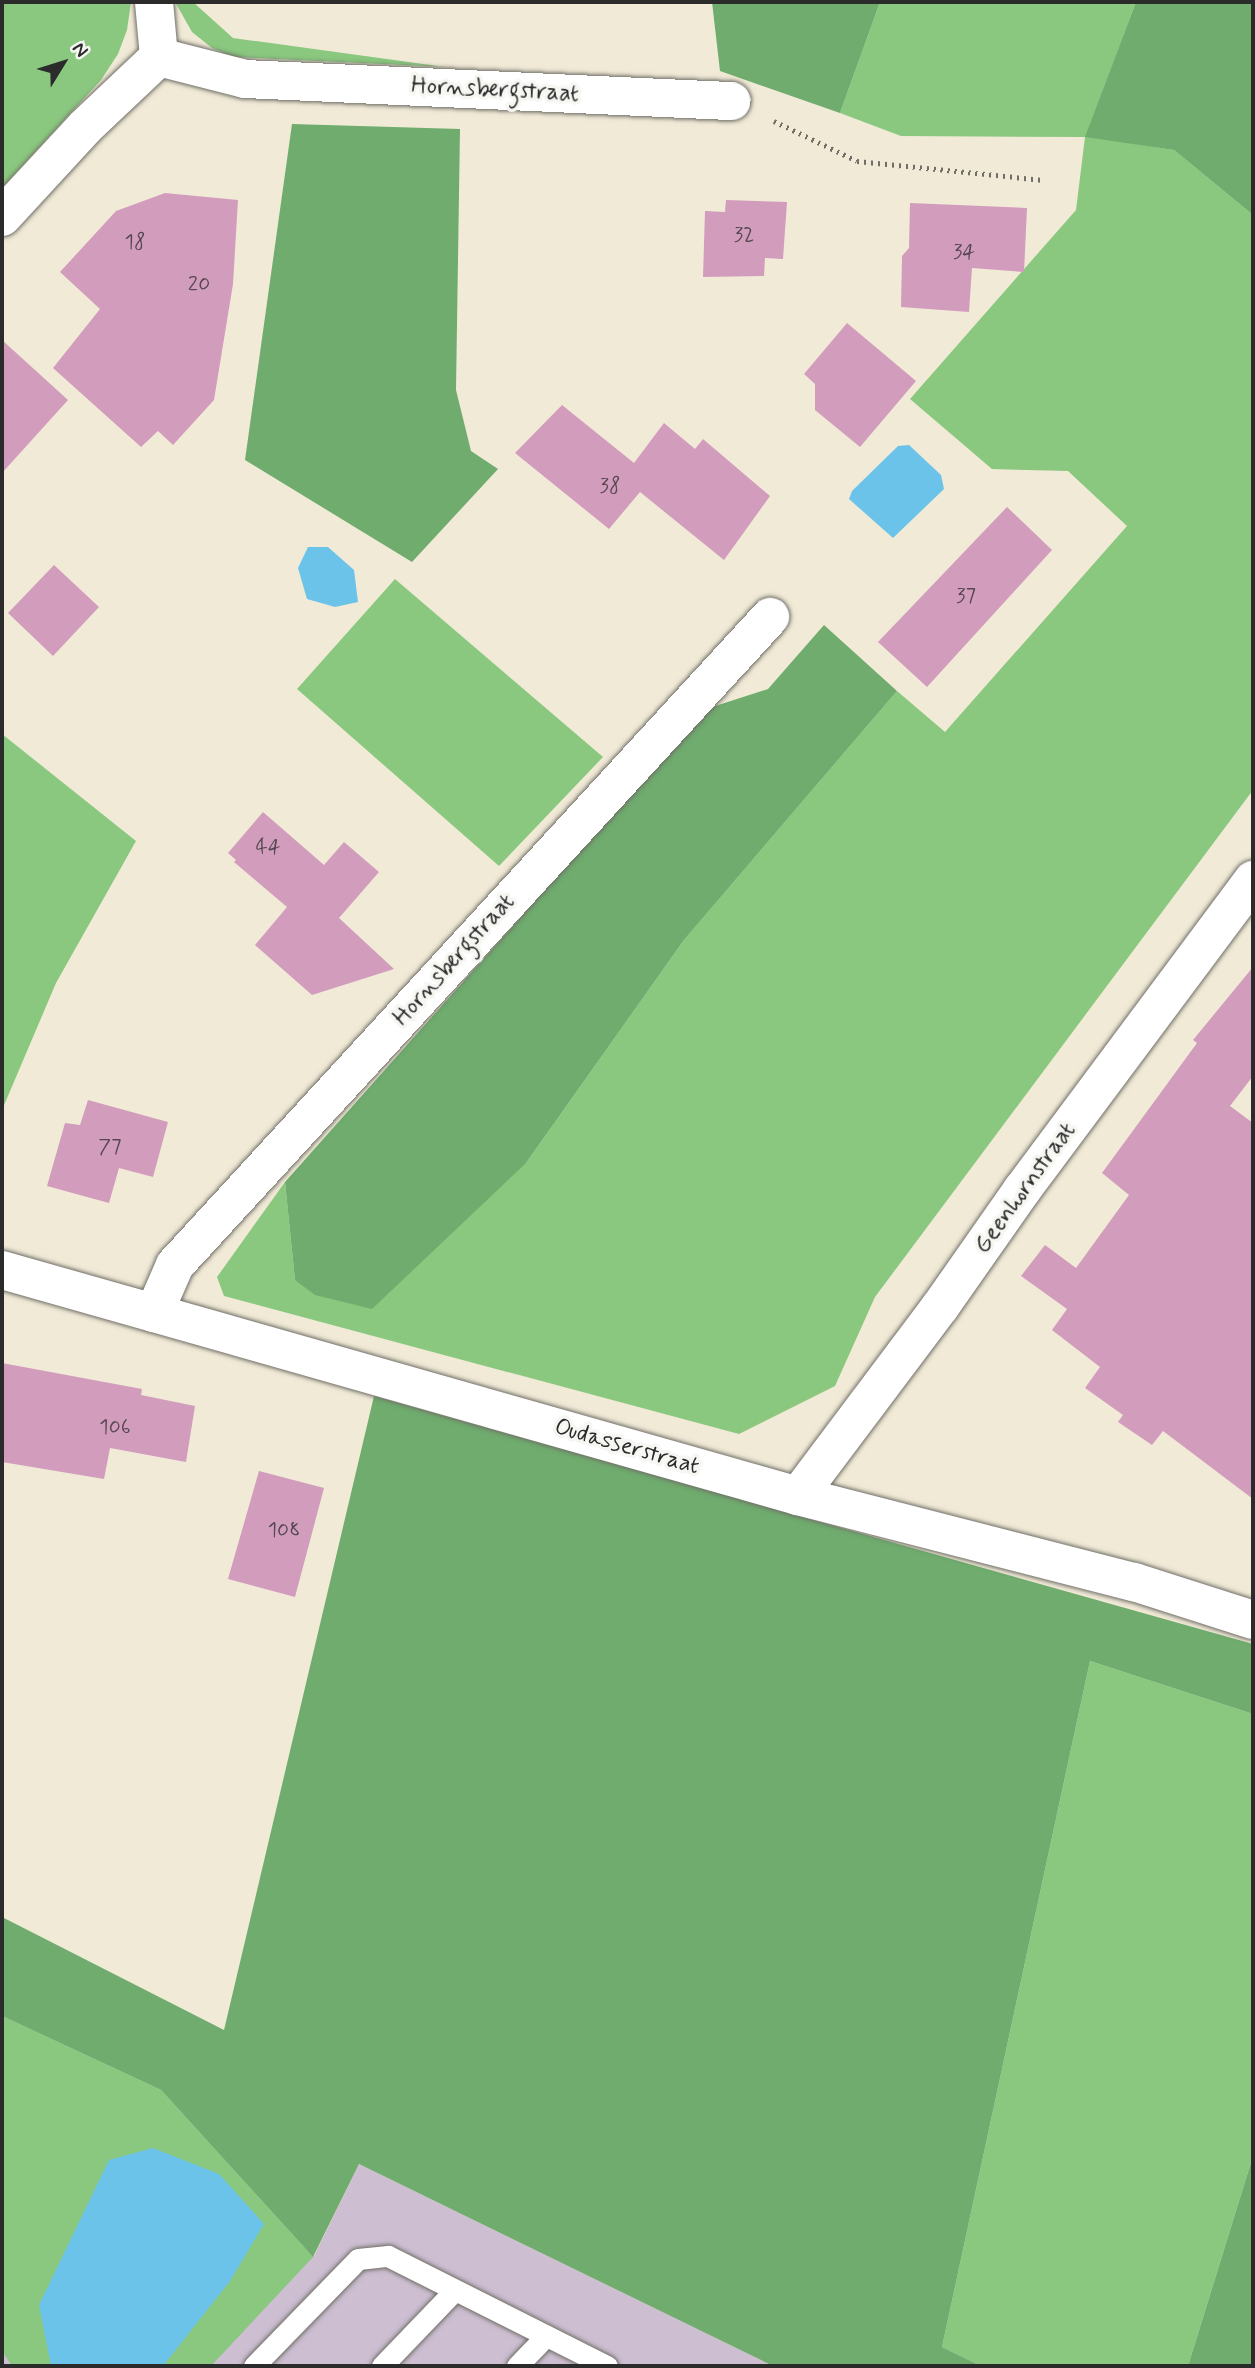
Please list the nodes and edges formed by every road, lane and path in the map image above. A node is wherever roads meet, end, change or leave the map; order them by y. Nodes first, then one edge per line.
1 (154, 2) edge
2 (159, 57) junction
3 (732, 101) joint
4 (1043, 180) dead end
5 (2, 217) edge
6 (770, 617) dead end
7 (1253, 880) edge
8 (2, 1270) edge
9 (154, 1313) junction
10 (797, 1496) junction
11 (1253, 1620) edge
12 (455, 2290) junction
13 (546, 2336) junction
14 (254, 2366) edge
15 (382, 2366) edge
16 (517, 2366) edge
17 (607, 2366) edge

1 - 2 street
2 - 3 street, Hornsbergstraat
2 - 5 street
3 - 4 path
6 - 9 street, Hornsbergstraat
7 - 10 street, Geenhornstraat
8 - 9 street, Oudasserstraat
9 - 10 street, Oudasserstraat
10 - 11 street, Oudasserstraat
12 - 13 lane
12 - 14 lane
12 - 15 lane
13 - 16 lane
13 - 17 lane

